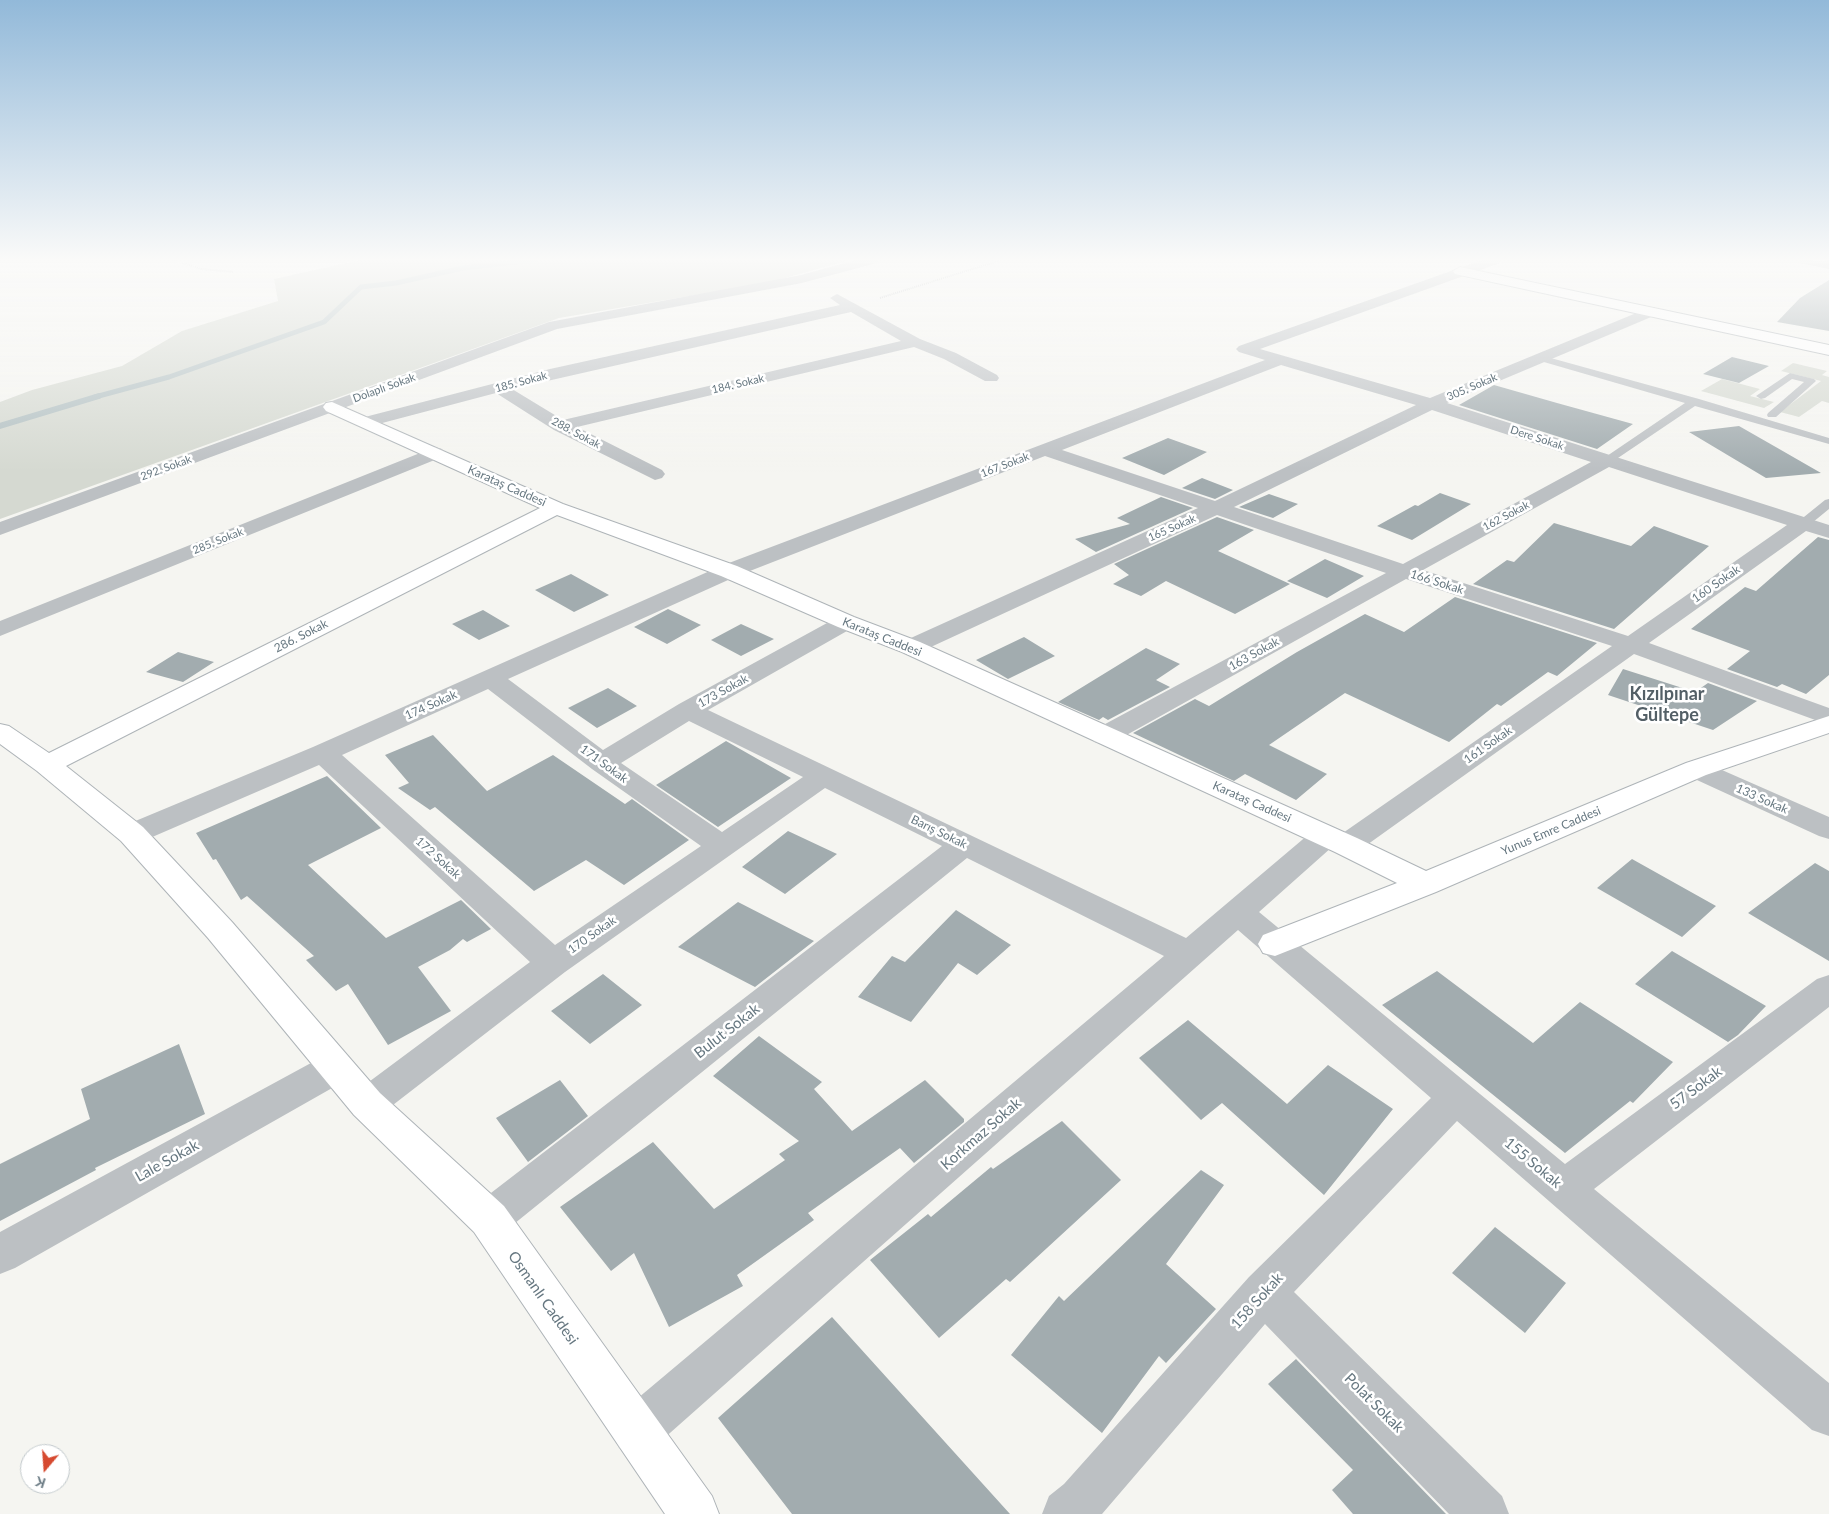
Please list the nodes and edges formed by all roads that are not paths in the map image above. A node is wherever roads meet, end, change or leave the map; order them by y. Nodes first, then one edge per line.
1 (539, 331) edge
2 (745, 331) edge
3 (895, 331) edge
4 (1295, 331) edge
5 (1606, 331) edge
6 (1738, 331) edge
7 (915, 342) junction
8 (1829, 350) edge
9 (1540, 358) junction
10 (1280, 360) junction
11 (991, 378) dead end
12 (499, 388) junction
13 (1684, 391) dead end
14 (1761, 396) dead end
15 (1695, 401) junction
16 (1431, 404) junction
17 (332, 407) junction
18 (1772, 415) junction
19 (367, 422) junction
20 (560, 426) junction
21 (1829, 430) edge
22 (1829, 440) edge
23 (1045, 450) junction
24 (435, 453) junction
25 (1608, 460) junction
26 (655, 474) dead end
27 (1829, 503) edge
28 (1218, 507) junction
29 (556, 508) junction
30 (1803, 524) junction
31 (0, 529) edge
32 (1829, 532) edge
33 (729, 571) junction
34 (1403, 571) junction
35 (846, 622) junction
36 (0, 629) edge
37 (1630, 644) junction
38 (911, 647) junction
39 (490, 678) junction
40 (688, 710) junction
41 (1829, 717) edge
42 (1829, 724) edge
43 (0, 732) edge
44 (1104, 736) junction
45 (323, 753) junction
46 (602, 763) junction
47 (46, 765) junction
48 (1696, 769) junction
49 (823, 776) junction
50 (1829, 829) edge
51 (132, 834) junction
52 (1336, 840) junction
53 (965, 844) junction
54 (722, 846) junction
55 (1425, 884) junction
56 (1238, 912) junction
57 (1275, 944) junction
58 (1190, 954) junction
59 (553, 963) junction
60 (1829, 988) edge
61 (335, 1068) junction
62 (1456, 1097) junction
63 (367, 1104) junction
64 (1564, 1188) junction
65 (489, 1219) junction
66 (0, 1254) edge
67 (1264, 1292) junction
68 (1829, 1413) edge
69 (636, 1431) junction
70 (1080, 1510) edge
71 (694, 1514) edge
72 (1484, 1514) edge

1 - 17 street, Dolaplı Sokak
2 - 12 street, 185. Sokak
3 - 7 street
4 - 10 street, Dere Sokak
5 - 9 street, 305. Sokak
6 - 8 street
7 - 11 street
7 - 20 street, 184. Sokak
9 - 15 lane
9 - 16 street, 305. Sokak
10 - 16 street, Dere Sokak
10 - 23 street, 167 Sokak
12 - 19 street, 185. Sokak
12 - 20 street, 288. Sokak
13 - 18 lane
14 - 18 lane
15 - 22 lane
15 - 25 lane
16 - 25 street, Dere Sokak
16 - 28 street, 165 Sokak
17 - 19 street, Karataş Caddesi
17 - 31 street, 292. Sokak
18 - 21 lane
19 - 24 street, Karataş Caddesi
20 - 26 street, 288. Sokak
23 - 28 street, 166 Sokak
23 - 33 street, 167 Sokak
24 - 29 street, Karataş Caddesi
24 - 36 street, 285. Sokak
25 - 30 street, Dere Sokak
25 - 34 street, 162 Sokak
27 - 30 lane
28 - 34 street, 166 Sokak
28 - 38 street, 165 Sokak
29 - 33 street, Karataş Caddesi
29 - 47 street, 286. Sokak
30 - 32 street, Dere Sokak
30 - 37 street, 160 Sokak
33 - 35 street, Karataş Caddesi
33 - 39 street, 174 Sokak
34 - 37 street, 166 Sokak
34 - 44 street, 163 Sokak
35 - 38 street, Karataş Caddesi
35 - 40 street, 173 Sokak
37 - 41 street, 166 Sokak
37 - 52 street, 161 Sokak
38 - 44 street, Karataş Caddesi
39 - 45 street, 174 Sokak
39 - 46 street, 171 Sokak
40 - 46 street, 173 Sokak
40 - 49 street, Barış Sokak
42 - 48 street, Yunus Emre Caddesi
43 - 47 street, Osmanlı Caddesi
44 - 52 street, Karataş Caddesi
45 - 51 street, 174 Sokak
45 - 59 street, 172 Sokak
46 - 54 street, 171 Sokak
47 - 51 street, Osmanlı Caddesi
48 - 50 street, 133 Sokak
48 - 55 street, Yunus Emre Caddesi
49 - 53 street, Barış Sokak
49 - 54 street, 170 Sokak
51 - 61 street, Osmanlı Caddesi
52 - 55 street, Karataş Caddesi
52 - 56 street, Korkmaz Sokak
53 - 58 street, Barış Sokak
53 - 65 street, Bulut Sokak
54 - 59 street, 170 Sokak
55 - 57 street, Yunus Emre Caddesi
56 - 57 street, 155 Sokak
56 - 58 street, Korkmaz Sokak
57 - 62 street, 155 Sokak
58 - 69 street, Korkmaz Sokak
59 - 63 street, 170 Sokak
60 - 64 street, 57 Sokak
61 - 63 street, Osmanlı Caddesi
61 - 66 street, Lale Sokak
62 - 64 street, 155 Sokak
62 - 67 street, 158 Sokak
63 - 65 street, Osmanlı Caddesi
64 - 68 street, 155 Sokak
65 - 69 street, Osmanlı Caddesi
67 - 70 street, 158 Sokak
67 - 72 street, Polat Sokak
69 - 71 street, Osmanlı Caddesi

